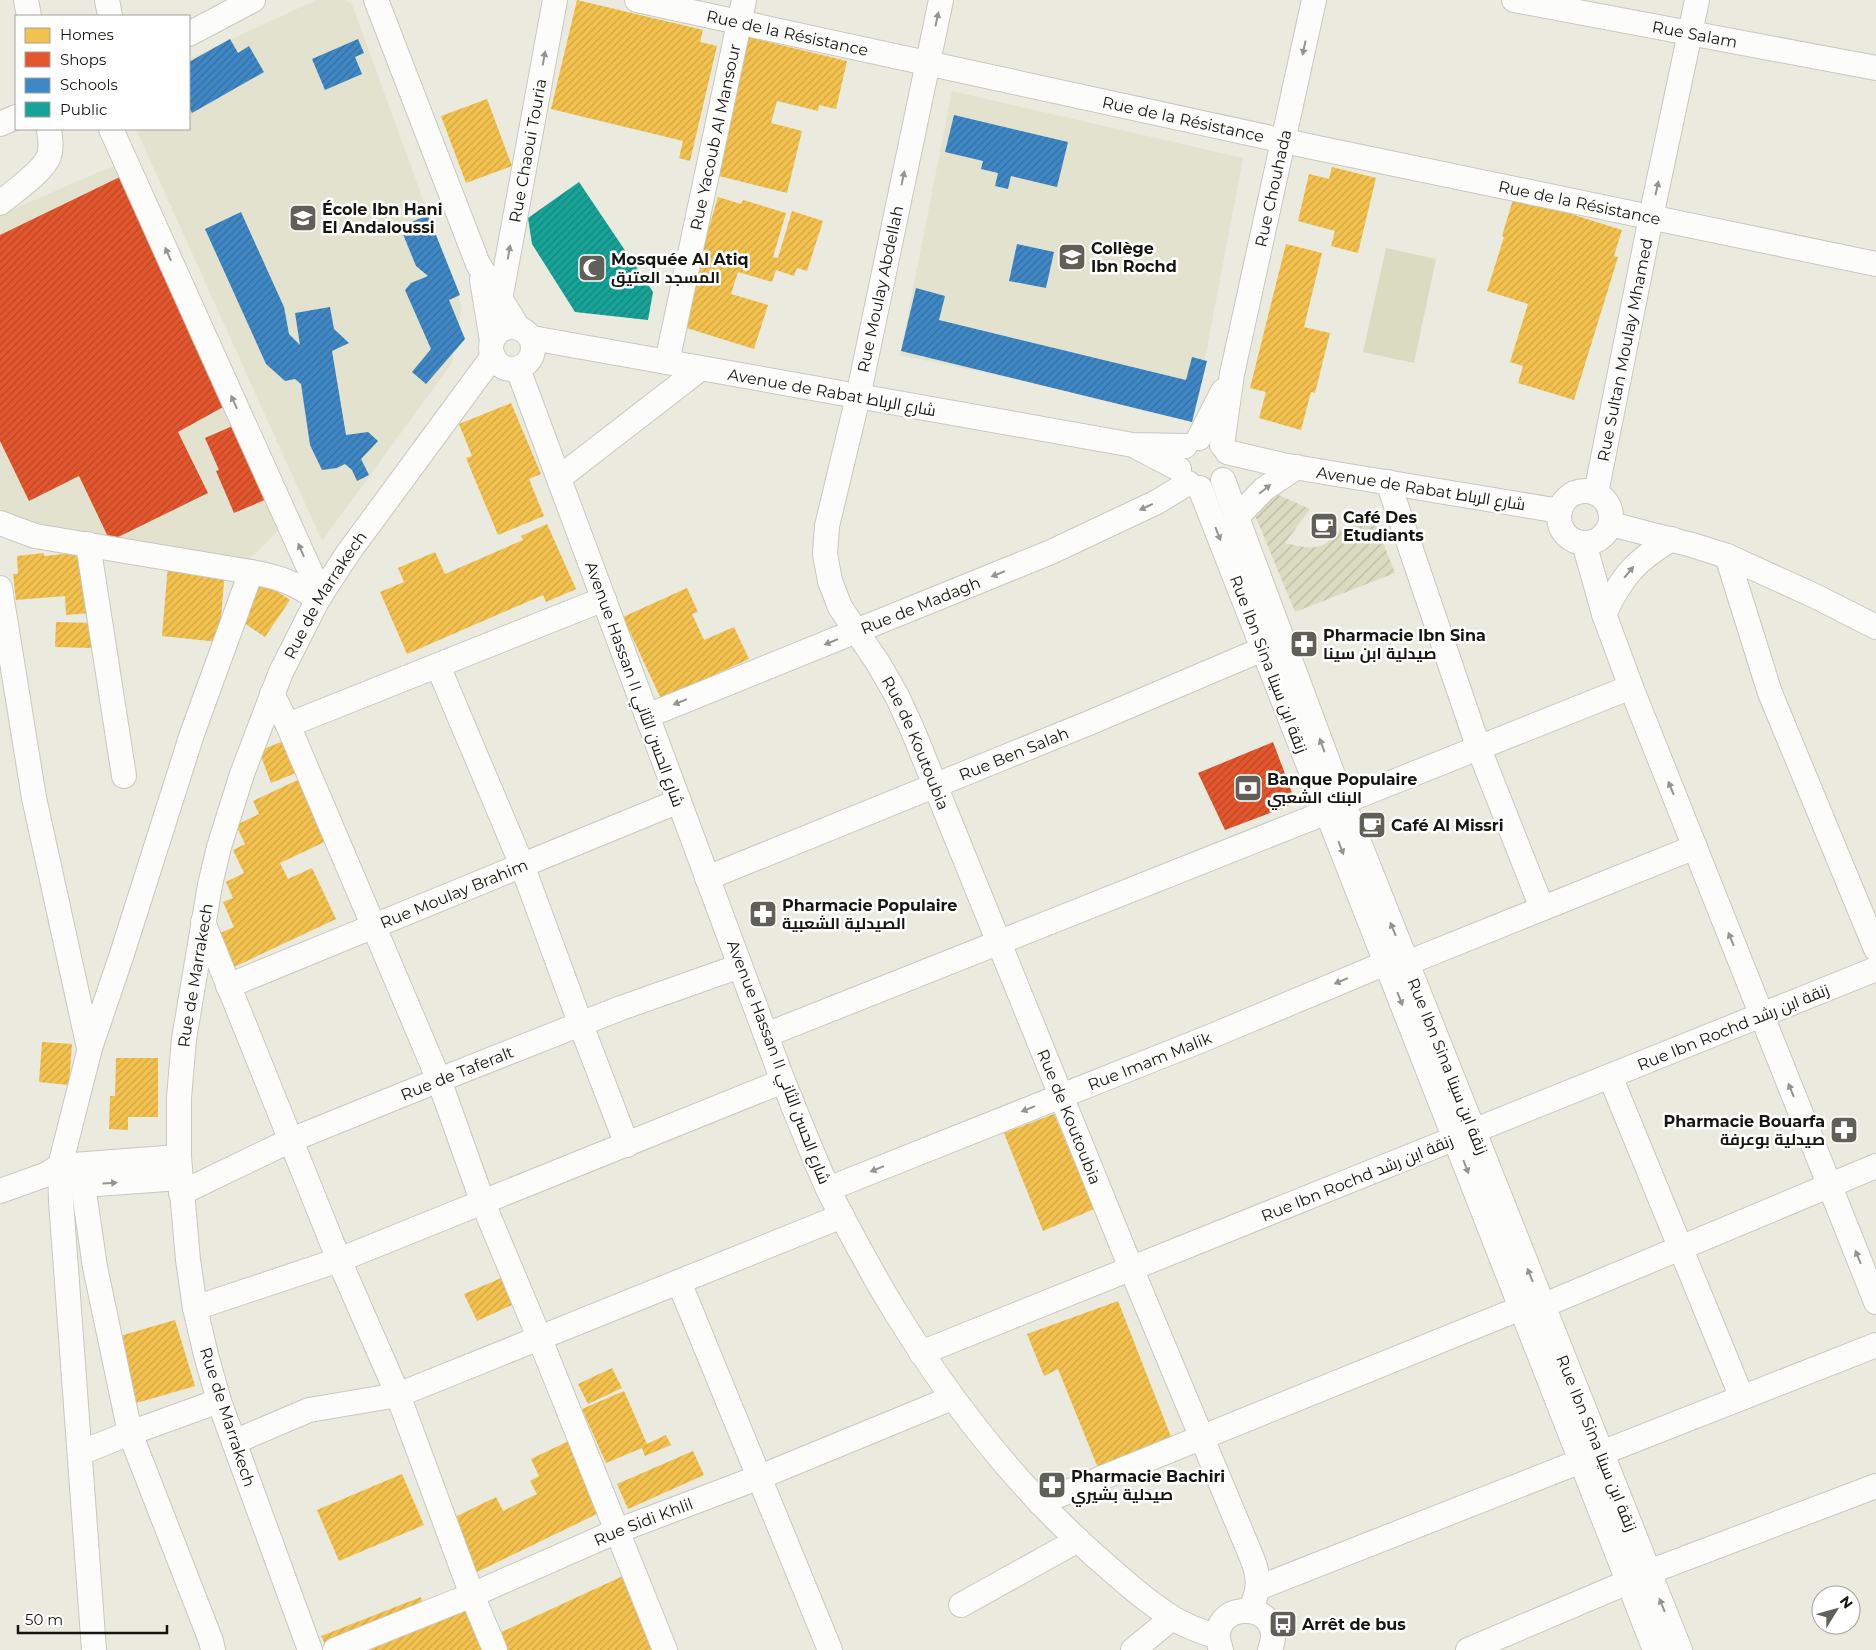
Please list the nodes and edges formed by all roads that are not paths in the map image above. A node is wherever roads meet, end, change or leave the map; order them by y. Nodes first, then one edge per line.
1 (26, 0) edge
2 (107, 0) edge
3 (253, 0) edge
4 (376, 0) edge
5 (555, 0) edge
6 (636, 0) edge
7 (941, 0) edge
8 (1314, 0) edge
9 (1514, 0) edge
10 (1697, 0) edge
11 (219, 9) edge
12 (741, 11) edge
13 (29, 15) edge
14 (110, 15) edge
15 (190, 33) edge
16 (1690, 33) junction
17 (927, 64) junction
18 (1876, 68) edge
19 (49, 130) edge
20 (111, 130) edge
21 (1284, 141) junction
22 (0, 203) edge
23 (1651, 217) junction
24 (478, 264) junction
25 (1876, 264) edge
26 (500, 300) junction
27 (525, 333) junction
28 (492, 348) junction
29 (667, 362) junction
30 (700, 368) junction
31 (518, 369) junction
32 (1232, 374) junction
33 (858, 397) junction
34 (1192, 442) junction
35 (1133, 445) junction
36 (1224, 463) junction
37 (1290, 466) junction
38 (558, 478) junction
39 (1189, 480) junction
40 (1388, 482) junction
41 (1596, 493) junction
42 (1560, 511) junction
43 (1237, 517) junction
44 (0, 522) edge
45 (1611, 524) junction
46 (1672, 539) junction
47 (1584, 543) junction
48 (88, 544) junction
49 (1727, 556) junction
50 (251, 572) junction
51 (0, 588) edge
52 (319, 597) junction
53 (604, 599) junction
54 (1604, 614) junction
55 (1876, 627) edge
56 (856, 632) junction
57 (1263, 649) junction
58 (438, 666) junction
59 (1631, 687) junction
60 (272, 694) junction
61 (647, 716) junction
62 (288, 725) junction
63 (1478, 749) junction
64 (124, 776) dead end
65 (936, 785) junction
66 (679, 800) junction
67 (1335, 807) junction
68 (1695, 847) junction
69 (522, 865) junction
70 (708, 878) junction
71 (1542, 908) junction
72 (204, 922) junction
73 (374, 926) junction
74 (1000, 942) junction
75 (1876, 949) edge
76 (1396, 963) junction
77 (740, 966) junction
78 (1876, 969) edge
79 (228, 986) junction
80 (1761, 1015) junction
81 (580, 1025) junction
82 (766, 1035) junction
83 (90, 1048) junction
84 (1610, 1076) junction
85 (439, 1080) junction
86 (783, 1081) junction
87 (1061, 1096) junction
88 (1464, 1135) junction
89 (291, 1140) junction
90 (627, 1145) junction
91 (1876, 1166) edge
92 (55, 1173) junction
93 (180, 1176) junction
94 (83, 1185) junction
95 (1829, 1185) junction
96 (828, 1189) junction
97 (0, 1191) edge
98 (483, 1203) junction
99 (842, 1216) junction
100 (1680, 1248) junction
101 (339, 1260) junction
102 (1131, 1268) junction
103 (679, 1282) junction
104 (1876, 1302) edge
105 (1532, 1306) junction
106 (195, 1308) junction
107 (538, 1337) junction
108 (1876, 1345) edge
109 (921, 1353) junction
110 (398, 1395) junction
111 (952, 1398) junction
112 (1742, 1398) junction
113 (219, 1401) junction
114 (130, 1433) junction
115 (1201, 1436) junction
116 (234, 1442) junction
117 (80, 1453) junction
118 (1591, 1457) junction
119 (760, 1477) junction
120 (1876, 1486) edge
121 (1040, 1503) junction
122 (617, 1531) junction
123 (1078, 1540) junction
124 (1638, 1577) junction
125 (1258, 1588) junction
126 (472, 1595) junction
127 (961, 1604) dead end
128 (1249, 1610) junction
129 (1172, 1618) junction
130 (1220, 1647) edge
131 (94, 1650) edge
132 (213, 1650) edge
133 (310, 1650) edge
134 (335, 1650) edge
135 (495, 1650) edge
136 (665, 1650) edge
137 (830, 1650) edge
138 (1133, 1650) edge
139 (1270, 1650) edge
140 (1468, 1650) edge
141 (1655, 1650) edge
142 (1680, 1650) edge

1 - 13 street
2 - 14 street
3 - 11 street
4 - 24 street
26 -> 5 street, Rue Chaoui Touria
6 - 12 street, Rue de la Résistance
17 -> 7 street, Rue Moulay Abdellah
8 -> 21 street, Rue Chouhada
9 - 16 street, Rue Salam
10 - 16 street, Rue Sultan Moulay Mhamed
11 - 15 street
12 - 17 street, Rue de la Résistance
12 - 29 street, Rue Yacoub Al Mansour
16 - 18 street, Rue Salam
23 -> 16 street, Rue Sultan Moulay Mhamed
17 - 21 street, Rue de la Résistance
33 -> 17 street, Rue Moulay Abdellah
19 - 22 street
52 -> 20 street
21 - 23 street, Rue de la Résistance
21 - 32 street, Rue Chouhada
23 - 25 street, Rue de la Résistance
23 - 41 street, Rue Sultan Moulay Mhamed
24 - 26 street
24 - 28 street
26 - 27 street
27 - 28 street
27 - 29 street, Avenue de Rabat شارع الرباط
27 - 31 street
28 - 31 street
28 - 52 street, Rue de Marrakech
29 - 30 street, Avenue de Rabat شارع الرباط
30 - 33 street, Avenue de Rabat شارع الرباط
30 - 38 street
31 - 38 street, Avenue Hassan II شارع الحسن الثاني
32 - 34 street, Rue Chouhada
32 - 36 street, Rue Chouhada
33 - 35 street, Avenue de Rabat شارع الرباط
33 - 56 street, Rue Moulay Abdellah
34 - 35 street, Avenue de Rabat شارع الرباط
34 - 36 street
34 - 39 street
35 - 39 street, Avenue de Rabat شارع الرباط
36 - 37 street, Avenue de Rabat شارع الرباط
36 - 39 street
36 - 43 street, Rue Ibn Sina زنقة ابن سينا
37 - 40 street, Avenue de Rabat شارع الرباط
43 -> 37 street
38 - 53 street, Avenue Hassan II شارع الحسن الثاني
39 -> 56 street, Rue de Madagh
39 -> 57 street, Rue Ibn Sina زنقة ابن سينا
40 - 42 street, Avenue de Rabat شارع الرباط
40 - 63 street
41 - 42 street
41 - 45 street
42 - 47 street
67 -> 43 street, Rue Ibn Sina زنقة ابن سينا
44 - 48 street
45 - 46 street
45 - 47 street
46 - 49 street
54 -> 46 street
47 - 54 street
48 - 50 street
48 - 64 street
49 - 55 street
49 - 75 street
50 - 52 street
50 - 83 street
51 - 83 street
52 - 60 street, Rue de Marrakech
53 - 58 street
53 - 61 street, Avenue Hassan II شارع الحسن الثاني
54 - 59 street
56 -> 61 street, Rue de Madagh
56 - 65 street, Rue de Koutoubia
57 - 65 street, Rue Ben Salah
57 - 67 street, Rue Ibn Sina زنقة ابن سينا
58 - 62 street
58 - 69 street
59 - 63 street
68 -> 59 street
60 - 62 street
60 - 72 street, Rue de Marrakech
61 - 66 street, Avenue Hassan II شارع الحسن الثاني
62 - 73 street
63 - 67 street
63 - 71 street
65 - 70 street, Rue Ben Salah
65 - 74 street, Rue de Koutoubia
66 - 69 street, Rue Moulay Brahim
66 - 70 street, Avenue Hassan II شارع الحسن الثاني
67 - 74 street
67 - 76 street, Rue Ibn Sina زنقة ابن سينا
68 - 71 street, Rue Imam Malik
80 -> 68 street
69 - 73 street, Rue Moulay Brahim
69 - 81 street
70 - 77 street, Avenue Hassan II شارع الحسن الثاني
71 - 76 street, Rue Imam Malik
72 - 79 street
72 - 93 street, Rue de Marrakech
73 - 79 street, Rue Moulay Brahim
73 - 85 street
74 - 82 street
74 - 87 street, Rue de Koutoubia
76 -> 87 street, Rue Imam Malik
76 - 88 street, Rue Ibn Sina زنقة ابن سينا
77 - 81 street, Rue de Taferalt
77 - 82 street, Avenue Hassan II شارع الحسن الثاني
78 - 80 street, Rue Ibn Rochd زنقة ابن رشد
79 - 89 street
80 - 84 street, Rue Ibn Rochd زنقة ابن رشد
95 -> 80 street
81 - 85 street, Rue de Taferalt
81 - 90 street
82 - 86 street, Avenue Hassan II شارع الحسن الثاني
83 - 92 street
84 - 88 street, Rue Ibn Rochd زنقة ابن رشد
84 - 100 street
85 - 89 street, Rue de Taferalt
85 - 98 street
86 - 90 street
86 - 96 street, Avenue Hassan II شارع الحسن الثاني
87 -> 96 street, Rue Imam Malik
87 - 102 street, Rue de Koutoubia
88 - 102 street, Rue Ibn Rochd زنقة ابن رشد
88 - 105 street, Rue Ibn Sina زنقة ابن سينا
89 - 93 street, Rue de Taferalt
89 - 101 street
90 - 98 street
91 - 95 street
92 - 93 street
92 - 94 street
92 - 97 street
92 - 117 street
94 -> 93 street
93 - 106 street, Rue de Marrakech
94 - 114 street
95 - 100 street
104 -> 95 street
96 - 99 street, Avenue Hassan II شارع الحسن الثاني
98 - 101 street
98 - 107 street
99 - 103 street
99 - 109 street, Avenue Hassan II شارع الحسن الثاني
100 - 105 street
100 - 112 street
101 - 106 street
101 - 110 street
102 - 109 street, Rue Ibn Rochd زنقة ابن رشد
102 - 115 street, Rue de Koutoubia
103 - 107 street
103 - 119 street
105 - 115 street
105 - 118 street, Rue Ibn Sina زنقة ابن سينا
106 - 113 street, Rue de Marrakech
107 - 110 street
107 - 122 street
108 - 112 street
109 - 111 street, Avenue Hassan II شارع الحسن الثاني
110 - 116 street
110 - 126 street
111 - 119 street, Rue Sidi Khlil
111 - 121 street, Avenue Hassan II شارع الحسن الثاني
112 - 118 street
113 - 114 street
113 - 116 street, Rue de Marrakech
114 - 117 street
114 - 132 street
115 - 121 street
115 - 125 street, Rue de Koutoubia
116 - 133 street, Rue de Marrakech
117 - 131 street
118 - 124 street, Rue Ibn Sina زنقة ابن سينا
118 - 125 street
119 - 122 street, Rue Sidi Khlil
119 - 137 street
120 - 124 street
121 - 123 street, Avenue Hassan II شارع الحسن الثاني
122 - 126 street, Rue Sidi Khlil
122 - 136 street
123 - 127 street
123 - 129 street, Avenue Hassan II شارع الحسن الثاني
124 - 140 street
124 - 141 street, Rue Ibn Sina زنقة ابن سينا
142 -> 124 street, Rue Ibn Sina زنقة ابن سينا
125 - 128 street
126 - 134 street, Rue Sidi Khlil
126 - 135 street
128 - 130 street
128 - 139 street
129 - 130 street, Avenue Hassan II شارع الحسن الثاني
129 - 138 street

